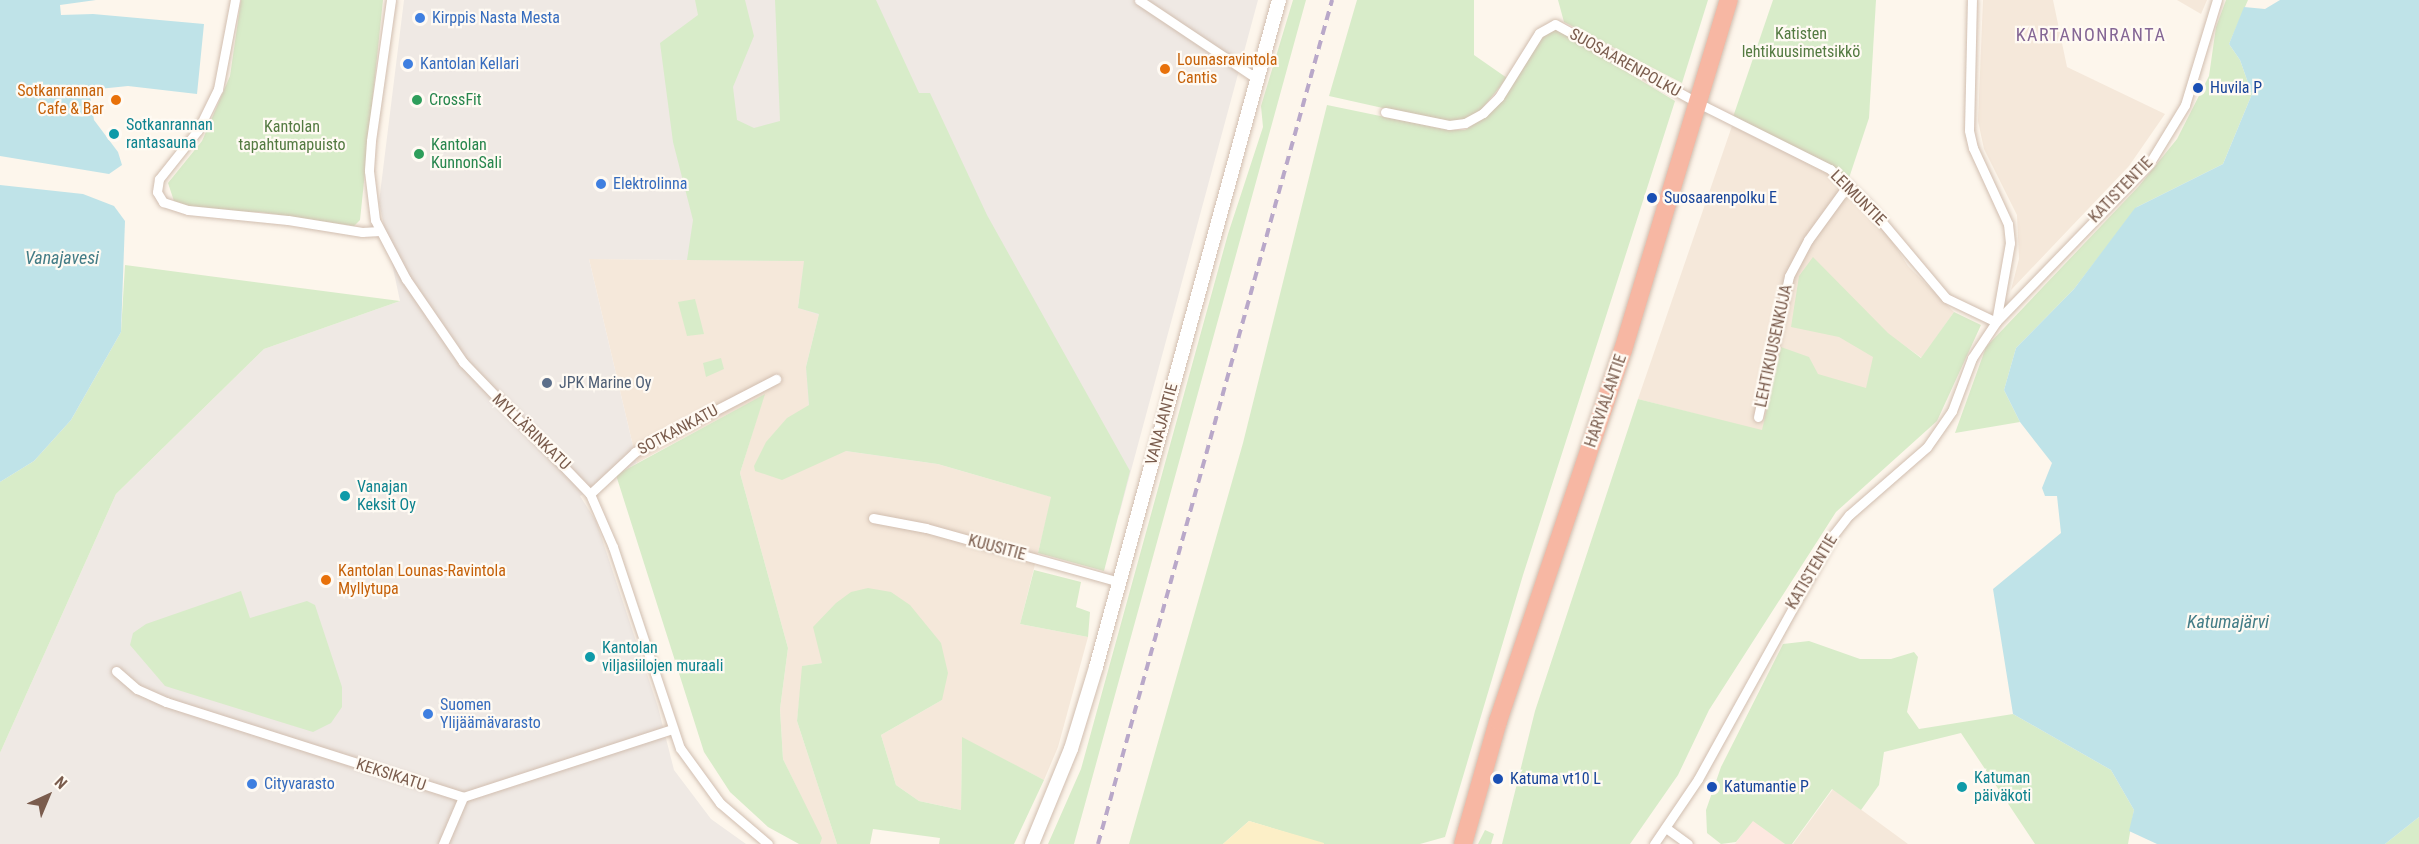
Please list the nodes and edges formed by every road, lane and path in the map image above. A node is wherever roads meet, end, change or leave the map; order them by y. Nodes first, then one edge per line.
1 (235, 0) edge
2 (390, 0) edge
3 (1139, 0) edge
4 (1279, 0) edge
5 (1729, 0) edge
6 (1972, 0) edge
7 (2217, 0) edge
8 (1256, 78) junction
9 (1698, 103) junction
10 (1385, 112) dead end
11 (1848, 185) junction
12 (380, 231) junction
13 (1996, 322) junction
14 (776, 379) dead end
15 (1758, 417) dead end
16 (590, 494) junction
17 (873, 518) dead end
18 (1119, 582) junction
19 (116, 672) dead end
20 (672, 729) junction
21 (463, 796) junction
22 (1666, 828) junction
23 (443, 844) edge
24 (768, 844) edge
25 (1032, 844) edge
26 (1466, 844) edge
27 (1654, 844) edge
28 (1688, 844) edge

1 - 12 street
2 - 12 street, MYLLÄRINKATU
3 - 8 street
4 - 8 street, VANAJANTIE
5 - 9 highway, HARVIALANTIE
6 - 13 street, KATISTENTIE
7 - 13 street, KATISTENTIE
8 - 18 street, VANAJANTIE
9 - 10 street, SUOSAARENPOLKU
9 - 11 street, LEIMUNTIE
9 - 26 highway, HARVIALANTIE
11 - 13 street, LEIMUNTIE
11 - 15 street, LEHTIKUUSENKUJA
12 - 16 street, MYLLÄRINKATU
13 - 22 street, KATISTENTIE
14 - 16 street, SOTKANKATU
16 - 20 street, MYLLÄRINKATU
17 - 18 street, KUUSITIE
18 - 25 street, VANAJANTIE
19 - 21 street, KEKSIKATU
20 - 21 street
20 - 24 street, MYLLÄRINKATU
21 - 23 street
22 - 27 street, KATISTENTIE
22 - 28 street

